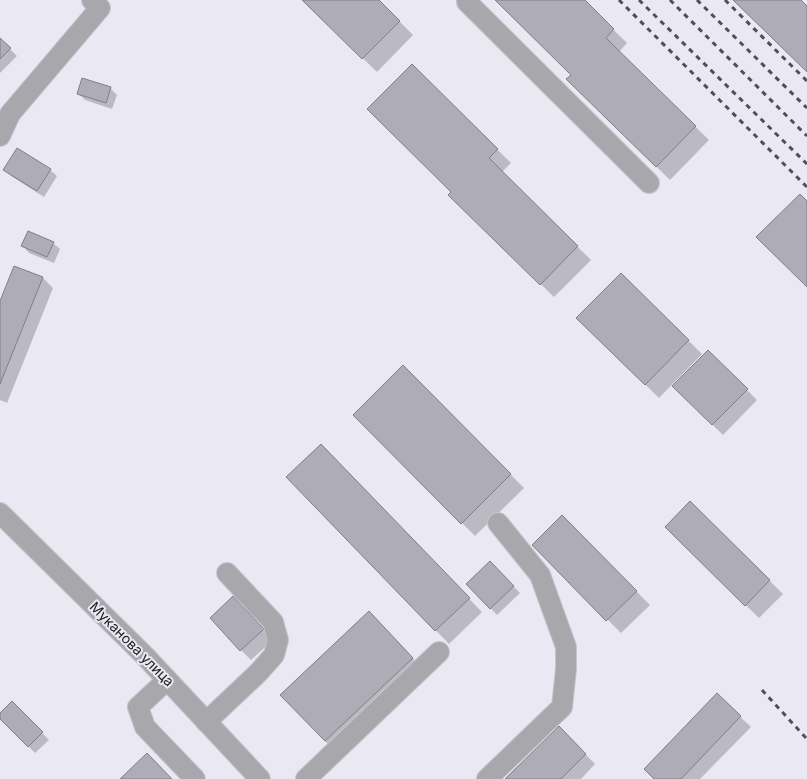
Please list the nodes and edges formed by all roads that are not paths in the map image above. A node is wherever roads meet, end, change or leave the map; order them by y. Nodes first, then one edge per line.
1 (92, 0) edge
2 (467, 0) edge
3 (5, 109) edge
4 (0, 136) edge
5 (649, 183) dead end
6 (0, 513) edge
7 (498, 523) dead end
8 (228, 573) dead end
9 (439, 652) dead end
10 (167, 680) junction
11 (206, 722) junction
12 (195, 779) edge
13 (260, 779) edge
14 (306, 779) edge
15 (487, 779) edge

1 - 3 street
2 - 5 street
3 - 4 street
6 - 10 street, Муканова улица
7 - 15 street
8 - 11 street
9 - 14 street
10 - 11 street, Муканова улица
10 - 12 street
11 - 13 street, Муканова улица

